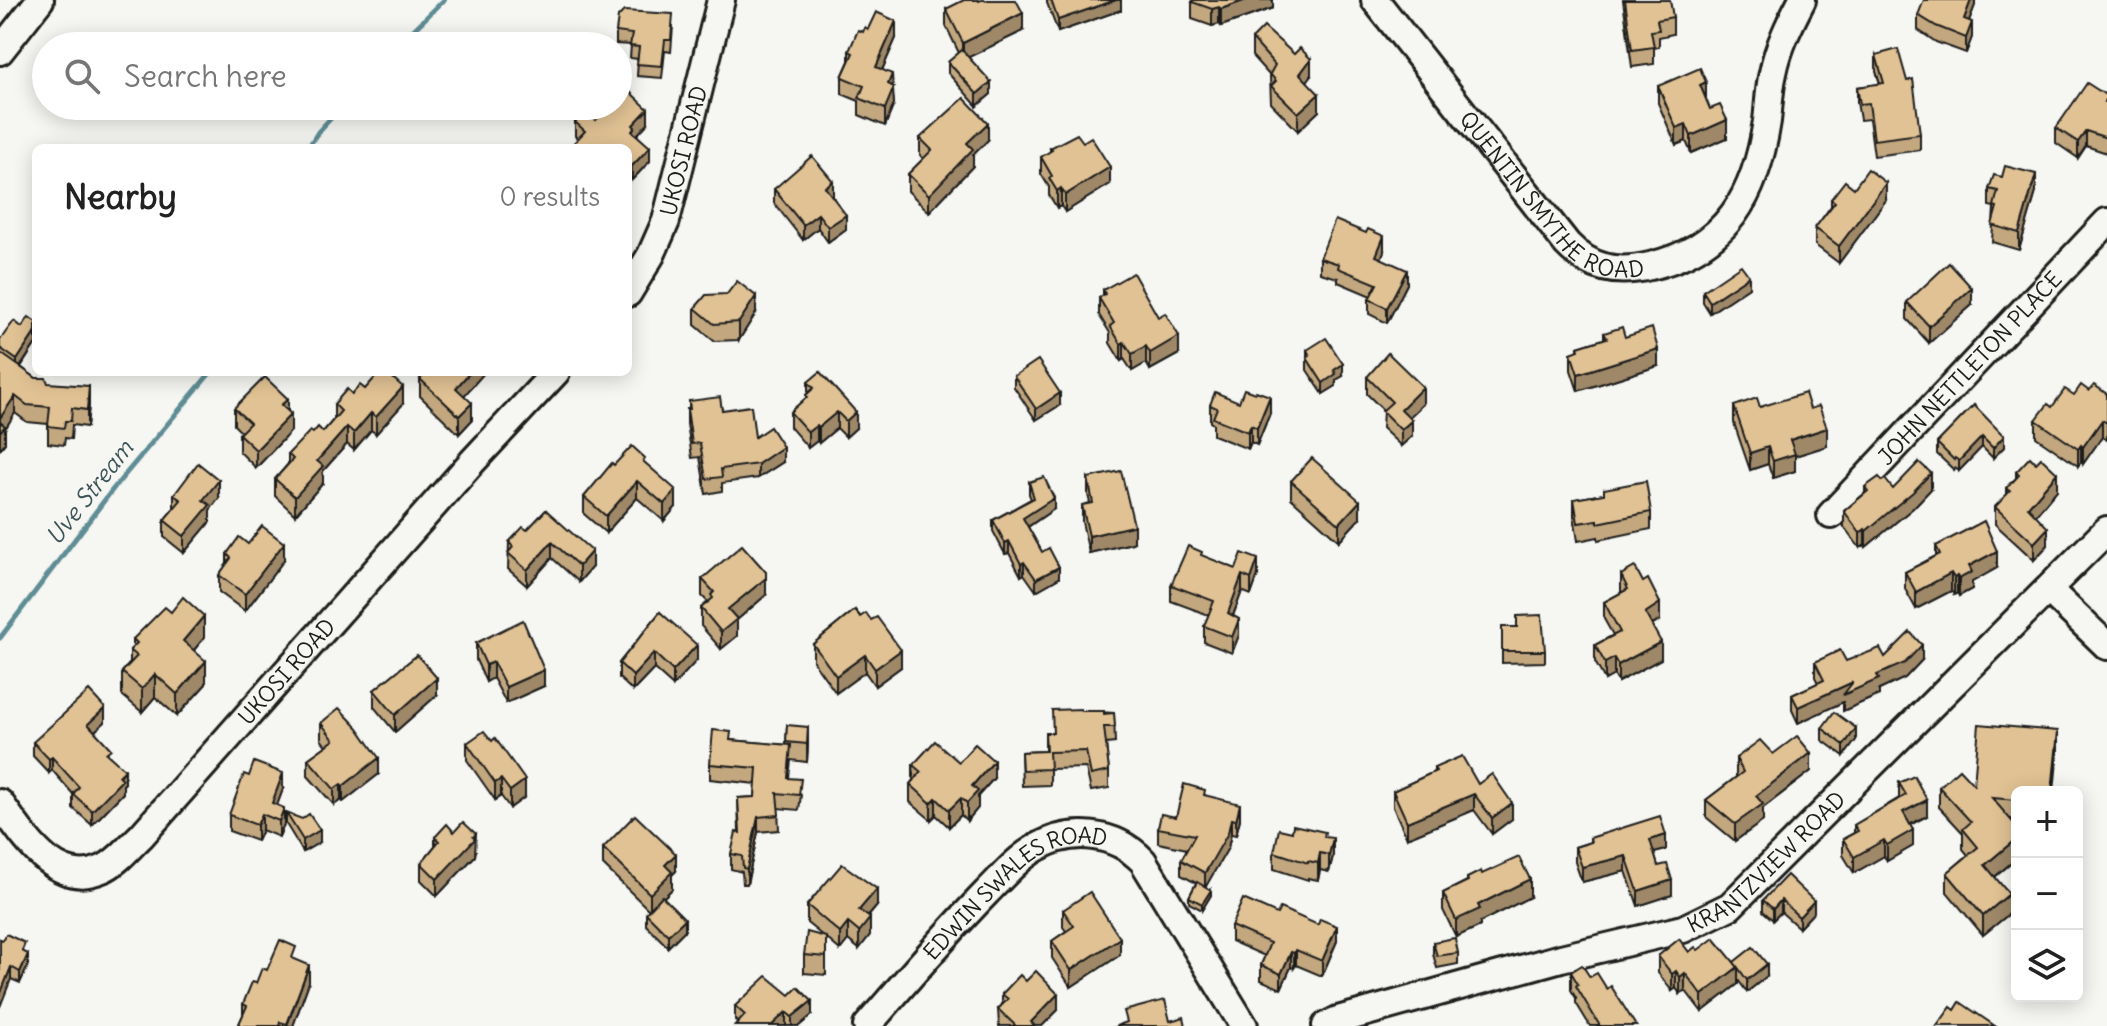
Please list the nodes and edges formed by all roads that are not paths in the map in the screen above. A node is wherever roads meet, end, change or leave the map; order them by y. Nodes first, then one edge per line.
1 (40, 0) edge
2 (721, 0) edge
3 (1375, 0) edge
4 (1802, 0) edge
5 (0, 51) edge
6 (2107, 222) edge
7 (632, 286) edge
8 (552, 376) edge
9 (1831, 515) dead end
10 (2107, 530) edge
11 (2049, 590) junction
12 (2107, 646) edge
13 (0, 803) edge
14 (867, 1026) edge
15 (1244, 1026) edge
16 (1326, 1026) edge

1 - 5 street
2 - 7 street, UKOSI ROAD
3 - 4 street, QUENTIN SMYTHE ROAD
6 - 9 street, JOHN NETTLETON PLACE
8 - 13 street, UKOSI ROAD
10 - 11 street, KRANTZVIEW ROAD
11 - 12 street
11 - 16 street, KRANTZVIEW ROAD
14 - 15 street, EDWIN SWALES ROAD

